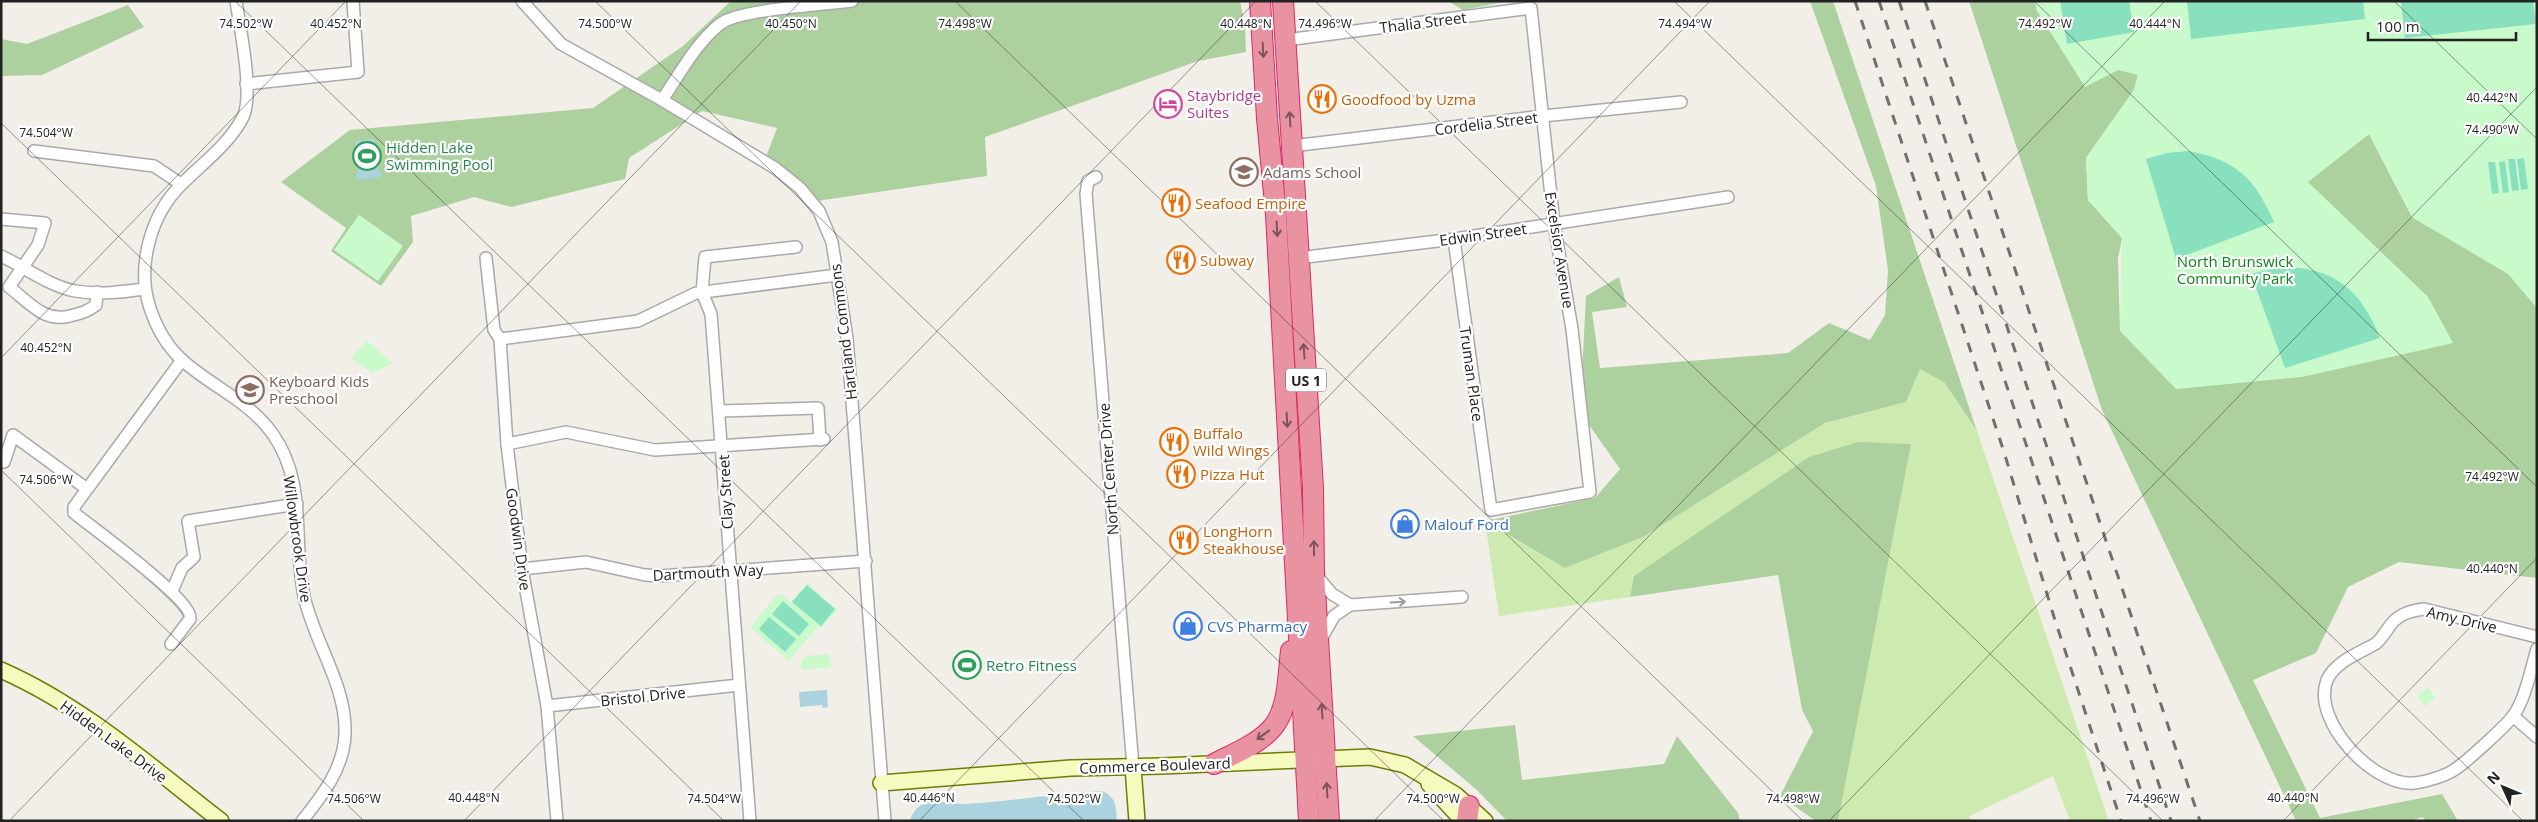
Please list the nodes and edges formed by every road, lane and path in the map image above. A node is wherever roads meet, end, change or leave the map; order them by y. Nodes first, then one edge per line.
1 (236, 1) edge
2 (353, 1) edge
3 (522, 1) edge
4 (852, 1) edge
5 (1260, 1) edge
6 (1283, 1) edge
7 (1501, 7) edge
8 (1531, 8) joint
9 (1286, 40) junction
10 (246, 84) junction
11 (662, 100) junction
12 (1681, 102) dead end
13 (1542, 116) junction
14 (1292, 146) junction
15 (34, 151) dead end
16 (1096, 177) dead end
17 (181, 184) junction
18 (1728, 197) dead end
19 (1, 219) edge
20 (1554, 224) junction
21 (1454, 239) junction
22 (796, 247) dead end
23 (1, 256) edge
24 (486, 258) dead end
25 (1298, 258) junction
26 (24, 268) junction
27 (837, 275) junction
28 (145, 290) junction
29 (97, 292) junction
30 (702, 292) junction
31 (500, 339) junction
32 (182, 360) junction
33 (719, 411) junction
34 (507, 444) junction
35 (722, 447) junction
36 (1, 460) edge
37 (87, 489) junction
38 (297, 504) junction
39 (1491, 510) joint
40 (866, 561) junction
41 (522, 569) junction
42 (729, 571) junction
43 (1314, 573) junction
44 (172, 591) junction
45 (1462, 597) dead end
46 (1350, 605) junction
47 (1297, 607) junction
48 (2537, 637) edge
49 (171, 644) dead end
50 (1318, 646) junction
51 (2537, 649) edge
52 (1, 671) edge
53 (739, 685) junction
54 (547, 706) junction
55 (2513, 716) junction
56 (2537, 737) edge
57 (1316, 760) junction
58 (1214, 764) junction
59 (1133, 766) junction
60 (882, 783) junction
61 (1466, 816) edge
62 (221, 821) edge
63 (302, 821) edge
64 (557, 821) edge
65 (750, 821) edge
66 (885, 821) edge
67 (1137, 821) edge
68 (1309, 821) edge
69 (1329, 821) edge
70 (1485, 821) edge

1 - 10 street, Willowbrook Drive
2 - 10 street
3 - 11 street, Hartland Commons
4 - 11 street
5 -> 47 highway, US 1
6 - 9 highway, US 1
7 - 8 street, Thalia Street
7 - 9 street, Thalia Street
8 - 13 street, Excelsior Avenue
14 -> 9 highway, US 1
10 - 17 street, Willowbrook Drive
11 - 27 street, Hartland Commons
12 - 13 street, Cordelia Street
13 - 14 street, Cordelia Street
13 - 20 street, Excelsior Avenue
14 - 25 highway, US 1
15 - 17 street
16 - 59 street, North Center Drive
17 - 28 street, Willowbrook Drive
18 - 20 street, Edwin Street
19 - 26 street
20 - 21 street, Edwin Street
20 - 39 street, Excelsior Avenue
21 - 25 street, Edwin Street
21 - 39 street, Truman Place
22 - 30 street, Clay Street
23 - 26 street
24 - 31 street, Goodwin Drive
43 -> 25 highway, US 1
26 - 29 street
26 - 29 street
27 - 30 street
27 - 40 street, Hartland Commons
28 - 29 street
28 - 32 street, Willowbrook Drive
30 - 31 street
30 - 33 street, Clay Street
31 - 34 street, Goodwin Drive
32 - 37 street
32 - 38 street, Willowbrook Drive
33 - 35 street, Clay Street
33 - 35 street
34 - 35 street
34 - 41 street, Goodwin Drive
35 - 42 street, Clay Street
36 - 37 street
37 - 44 street
38 - 44 street
38 - 63 street, Willowbrook Drive
40 - 42 street, Dartmouth Way
40 - 60 street, Hartland Commons
41 - 42 street, Dartmouth Way
41 - 54 street, Goodwin Drive
42 - 53 street, Clay Street
43 - 46 street
43 - 50 highway, US 1
44 - 49 street
46 -> 45 street
46 - 50 street
47 - 57 highway, US 1
47 -> 58 highway
48 - 55 street, Amy Drive
57 -> 50 highway, US 1
51 - 55 street
52 - 62 street, Hidden Lake Drive
53 - 54 street, Bristol Drive
53 - 65 street, Clay Street
54 - 64 street, Goodwin Drive
55 - 56 street
57 - 58 street, Commerce Boulevard
57 - 61 street, Commerce Boulevard
57 - 68 highway, US 1
69 -> 57 highway, US 1
58 - 59 street, Commerce Boulevard
59 - 60 street, Commerce Boulevard
59 - 67 street
60 - 66 street, Hartland Commons
61 - 70 street, Commerce Boulevard

